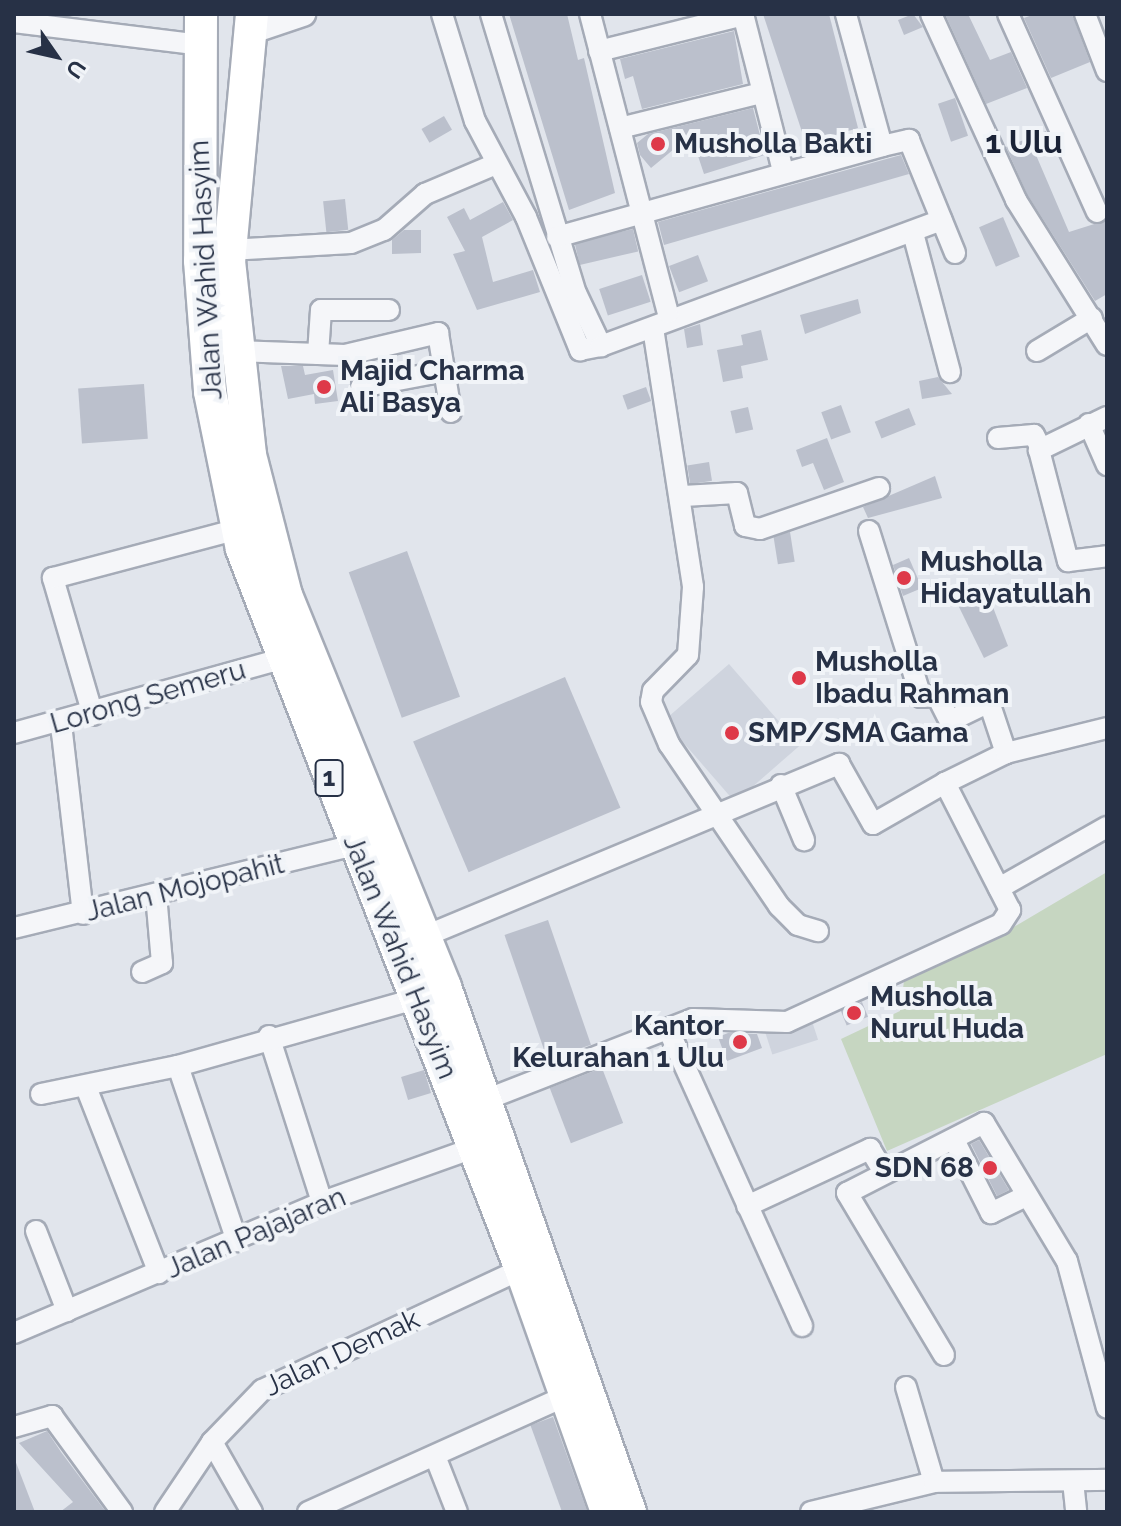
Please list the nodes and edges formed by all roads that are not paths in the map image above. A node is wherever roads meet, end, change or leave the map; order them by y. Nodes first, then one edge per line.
1 (303, 14) edge
2 (442, 14) edge
3 (491, 14) edge
4 (590, 14) edge
5 (743, 14) edge
6 (846, 14) edge
7 (931, 14) edge
8 (1008, 14) edge
9 (1085, 14) edge
10 (14, 22) edge
11 (252, 23) edge
12 (201, 29) edge
13 (599, 51) junction
14 (1107, 71) edge
15 (761, 93) junction
16 (620, 128) junction
17 (882, 146) junction
18 (496, 164) junction
19 (783, 171) junction
20 (642, 211) junction
21 (1097, 212) dead end
22 (941, 220) junction
23 (913, 233) junction
24 (557, 237) junction
25 (229, 250) junction
26 (955, 253) dead end
27 (567, 297) junction
28 (389, 310) dead end
29 (1092, 318) junction
30 (661, 321) junction
31 (1107, 345) edge
32 (236, 351) junction
33 (1037, 351) dead end
34 (318, 354) junction
35 (445, 371) junction
36 (950, 372) dead end
37 (361, 387) dead end
38 (451, 412) dead end
39 (1098, 420) edge
40 (998, 438) dead end
41 (1040, 447) junction
42 (237, 458) junction
43 (1107, 465) edge
44 (879, 488) dead end
45 (683, 496) junction
46 (238, 529) junction
47 (869, 531) dead end
48 (1107, 556) edge
49 (281, 659) junction
50 (93, 715) junction
51 (61, 724) junction
52 (1107, 728) edge
53 (14, 733) edge
54 (1006, 753) junction
55 (945, 783) junction
56 (781, 785) junction
57 (720, 811) junction
58 (1107, 827) edge
59 (804, 840) dead end
60 (355, 845) junction
61 (999, 888) junction
62 (156, 895) junction
63 (83, 914) junction
64 (14, 928) edge
65 (818, 931) dead end
66 (423, 937) junction
67 (142, 972) dead end
68 (415, 999) junction
69 (668, 1029) junction
70 (269, 1036) junction
71 (178, 1066) junction
72 (86, 1087) junction
73 (41, 1094) dead end
74 (485, 1100) junction
75 (954, 1140) junction
76 (487, 1144) junction
77 (884, 1172) junction
78 (1026, 1196) junction
79 (322, 1202) junction
80 (747, 1206) junction
81 (36, 1231) dead end
82 (237, 1241) junction
83 (521, 1269) junction
84 (159, 1273) junction
85 (67, 1311) junction
86 (802, 1326) dead end
87 (14, 1333) edge
88 (944, 1355) dead end
89 (906, 1387) dead end
90 (566, 1396) junction
91 (1107, 1408) edge
92 (14, 1427) edge
93 (212, 1442) junction
94 (435, 1456) junction
95 (1107, 1480) edge
96 (1073, 1481) junction
97 (934, 1482) junction
98 (354, 1503) edge
99 (122, 1512) edge
100 (165, 1512) edge
101 (252, 1512) edge
102 (308, 1512) edge
103 (457, 1512) edge
104 (607, 1512) edge
105 (630, 1512) edge
106 (811, 1512) edge
107 (1076, 1512) edge

1 - 11 street
2 - 18 street
3 - 24 street
4 - 13 street
5 - 13 street
5 - 15 street
6 - 17 street
7 - 29 street
8 - 21 street
9 - 14 street
10 - 12 street
11 - 25 highway, Jalan Wahid Hasyim / 1
12 - 42 highway, Jalan Wahid Hasyim / 1
13 - 16 street
15 - 16 street
15 - 19 street
16 - 20 street
17 - 19 street
17 - 22 street
18 - 25 street
18 - 27 street
19 - 20 street
20 - 24 street
20 - 30 street
22 - 23 street
22 - 26 street
23 - 30 street
23 - 36 street
24 - 27 street
25 - 32 highway, Jalan Wahid Hasyim / 1
27 - 30 street
28 - 34 street
29 - 31 street
29 - 33 street
30 - 45 street
32 - 34 street
32 - 42 highway, Jalan Wahid Hasyim / 1
34 - 35 street
35 - 37 street
35 - 38 street
39 - 41 street
39 - 43 street
40 - 41 street
41 - 48 street
42 - 46 highway, Jalan Wahid Hasyim / 1
42 - 66 highway, Jalan Wahid Hasyim / 1
44 - 45 street
45 - 57 street
46 - 49 highway, Jalan Wahid Hasyim / 1
46 - 50 street
47 - 54 street
49 - 50 street, Lorong Semeru
49 - 60 highway, Jalan Wahid Hasyim / 1
50 - 51 street, Lorong Semeru
51 - 53 street, Lorong Semeru
51 - 63 street
52 - 54 street
54 - 55 street
55 - 56 street
55 - 61 street
56 - 57 street
56 - 59 street
57 - 65 street
57 - 66 street
58 - 61 street
60 - 62 street, Jalan Mojopahit
60 - 68 highway, Jalan Wahid Hasyim / 1
61 - 69 street
62 - 63 street, Jalan Mojopahit
62 - 67 street
63 - 64 street, Jalan Mojopahit
66 - 74 highway, Jalan Wahid Hasyim / 1
68 - 70 street
68 - 76 highway, Jalan Wahid Hasyim / 1
69 - 74 street
69 - 80 street
70 - 71 street
70 - 79 street
71 - 72 street
71 - 82 street
72 - 73 street
72 - 84 street
74 - 76 highway, Jalan Wahid Hasyim / 1
75 - 77 street
75 - 78 street
75 - 78 street
76 - 79 street, Jalan Pajajaran
76 - 83 highway, Jalan Wahid Hasyim / 1
76 - 105 highway, Jalan Wahid Hasyim / 1
77 - 80 street
77 - 88 street
78 - 91 street
79 - 82 street, Jalan Pajajaran
80 - 86 street
81 - 85 street
82 - 84 street, Jalan Pajajaran
83 - 90 highway, Jalan Wahid Hasyim / 1
83 - 93 street, Jalan Demak
84 - 85 street, Jalan Pajajaran
85 - 87 street, Jalan Pajajaran
89 - 97 street
90 - 94 street
90 - 104 highway, Jalan Wahid Hasyim / 1
92 - 99 street
93 - 100 street, Jalan Demak
93 - 101 street
94 - 98 street
94 - 103 street
95 - 96 street
96 - 97 street
96 - 107 street
97 - 106 street
98 - 102 street

